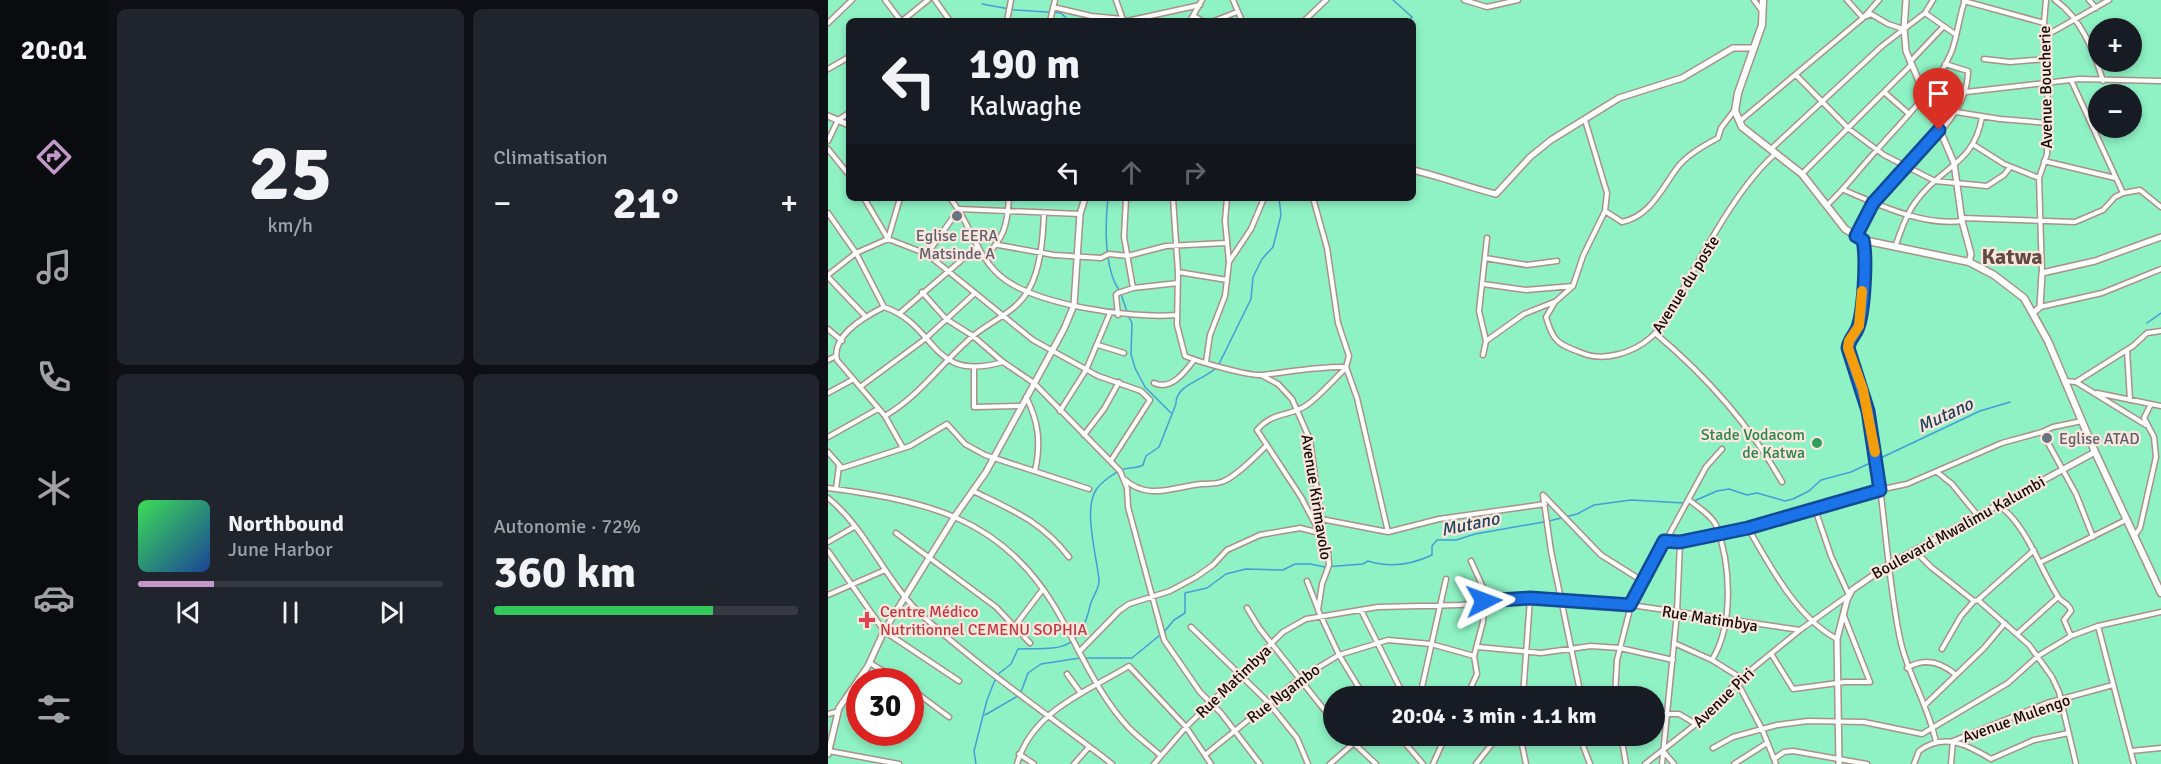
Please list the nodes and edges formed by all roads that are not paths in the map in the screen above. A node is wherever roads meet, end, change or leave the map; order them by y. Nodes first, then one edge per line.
1 (852, 0) edge
2 (885, 0) edge
3 (928, 0) edge
4 (935, 0) edge
5 (1011, 0) edge
6 (1055, 0) edge
7 (1116, 0) edge
8 (1233, 0) edge
9 (1326, 0) edge
10 (1464, 0) edge
11 (1518, 0) edge
12 (1754, 0) edge
13 (1763, 0) edge
14 (1847, 0) edge
15 (1879, 0) edge
16 (1906, 0) edge
17 (1933, 0) edge
18 (1964, 0) edge
19 (2046, 0) edge
20 (2055, 0) edge
21 (2089, 0) edge
22 (2109, 0) edge
23 (1201, 2) edge
24 (2096, 8) junction
25 (1762, 11) junction
26 (1237, 12) junction
27 (1925, 13) junction
28 (1052, 14) edge
29 (1194, 16) joint
30 (899, 18) edge
31 (905, 18) edge
32 (948, 18) edge
33 (1008, 18) edge
34 (1108, 18) edge
35 (1123, 18) edge
36 (1133, 18) edge
37 (1197, 18) edge
38 (1222, 18) edge
39 (1240, 18) edge
40 (1307, 18) edge
41 (1863, 18) junction
42 (2076, 19) junction
43 (828, 23) edge
44 (2044, 23) junction
45 (1943, 27) junction
46 (1904, 29) junction
47 (1955, 34) junction
48 (2047, 35) junction
49 (1754, 48) junction
50 (846, 59) edge
51 (1984, 59) dead end
52 (2048, 59) junction
53 (1910, 64) junction
54 (1945, 64) junction
55 (828, 69) edge
56 (1796, 75) junction
57 (2071, 80) junction
58 (2103, 81) junction
59 (2161, 81) edge
60 (2048, 83) junction
61 (1884, 92) junction
62 (1966, 92) junction
63 (1924, 95) junction
64 (1822, 104) junction
65 (1735, 111) junction
66 (1956, 112) junction
67 (1908, 113) junction
68 (846, 115) edge
69 (828, 116) edge
70 (1982, 117) junction
71 (838, 120) junction
72 (1585, 120) junction
73 (1740, 121) junction
74 (2048, 123) junction
75 (846, 124) edge
76 (1849, 129) junction
77 (1939, 130) junction
78 (828, 141) edge
79 (1974, 145) junction
80 (828, 149) edge
81 (1876, 149) junction
82 (1773, 151) junction
83 (2044, 161) junction
84 (1954, 164) junction
85 (1905, 166) junction
86 (2010, 167) junction
87 (846, 171) edge
88 (1416, 171) edge
89 (1802, 174) junction
90 (2038, 178) junction
91 (2115, 178) junction
92 (1935, 181) junction
93 (1958, 181) junction
94 (1844, 190) junction
95 (2123, 193) junction
96 (866, 201) edge
97 (899, 201) edge
98 (953, 201) edge
99 (1009, 201) edge
100 (1084, 201) edge
101 (1126, 201) edge
102 (1173, 201) edge
103 (1227, 201) edge
104 (1263, 201) edge
105 (1314, 201) edge
106 (1873, 203) junction
107 (1827, 205) junction
108 (2161, 207) edge
109 (959, 209) junction
110 (1008, 210) junction
111 (1605, 212) junction
112 (828, 213) edge
113 (1044, 213) junction
114 (1080, 214) junction
115 (1908, 214) junction
116 (1962, 220) junction
117 (2042, 220) junction
118 (1856, 236) junction
119 (2161, 237) edge
120 (1487, 238) dead end
121 (888, 239) junction
122 (1863, 240) junction
123 (1226, 243) junction
124 (998, 245) junction
125 (978, 246) junction
126 (1177, 246) junction
127 (1894, 248) junction
128 (1039, 252) junction
129 (856, 254) junction
130 (927, 254) junction
131 (1128, 256) junction
132 (1077, 257) junction
133 (985, 258) junction
134 (1485, 258) junction
135 (1557, 261) dead end
136 (1229, 262) junction
137 (1969, 262) junction
138 (2161, 269) edge
139 (948, 271) junction
140 (1178, 272) junction
141 (2042, 273) junction
142 (828, 276) edge
143 (1227, 280) junction
144 (1178, 283) junction
145 (1483, 284) junction
146 (1573, 286) junction
147 (1134, 288) junction
148 (1029, 290) junction
149 (922, 292) junction
150 (974, 294) junction
151 (1555, 302) junction
152 (1074, 305) junction
153 (884, 307) junction
154 (2040, 307) junction
155 (900, 313) junction
156 (1110, 313) junction
157 (2033, 313) junction
158 (1118, 315) junction
159 (1176, 315) junction
160 (865, 316) junction
161 (1002, 316) junction
162 (946, 319) junction
163 (828, 329) edge
164 (2161, 330) edge
165 (1654, 333) junction
166 (973, 336) junction
167 (925, 339) junction
168 (842, 341) junction
169 (1486, 341) junction
170 (1098, 345) junction
171 (2127, 350) junction
172 (1051, 351) junction
173 (1124, 353) dead end
174 (1483, 355) dead end
175 (836, 356) junction
176 (828, 360) edge
177 (949, 360) junction
178 (1194, 360) junction
179 (1003, 362) junction
180 (1206, 362) junction
181 (974, 368) junction
182 (1346, 368) junction
183 (1086, 370) junction
184 (1261, 375) junction
185 (852, 380) junction
186 (2064, 381) junction
187 (1119, 382) junction
188 (2076, 382) junction
189 (1034, 383) junction
190 (1154, 383) dead end
191 (860, 387) junction
192 (828, 393) edge
193 (2093, 393) junction
194 (1026, 396) junction
195 (2130, 400) junction
196 (1020, 406) junction
197 (2150, 406) junction
198 (2161, 406) edge
199 (878, 409) junction
200 (1299, 410) junction
201 (1060, 411) junction
202 (885, 416) junction
203 (2082, 421) junction
204 (2146, 425) junction
205 (2042, 432) junction
206 (1084, 435) junction
207 (828, 437) edge
208 (1268, 445) junction
209 (903, 448) junction
210 (1722, 450) dead end
211 (828, 452) edge
212 (2095, 452) junction
213 (994, 456) junction
214 (1112, 459) junction
215 (839, 466) junction
216 (1035, 471) junction
217 (2061, 471) junction
218 (1937, 472) junction
219 (1123, 476) junction
220 (1782, 482) dead end
221 (828, 488) edge
222 (836, 489) junction
223 (1089, 489) dead end
224 (1880, 490) junction
225 (973, 491) junction
226 (828, 498) edge
227 (1689, 500) junction
228 (1545, 504) junction
229 (1998, 505) junction
230 (1815, 509) junction
231 (955, 516) junction
232 (1978, 516) junction
233 (1321, 519) junction
234 (2126, 520) junction
235 (854, 527) junction
236 (1748, 528) junction
237 (1388, 532) junction
238 (896, 533) dead end
239 (1320, 533) junction
240 (1717, 534) junction
241 (2093, 537) junction
242 (2134, 537) junction
243 (1664, 541) junction
244 (828, 542) edge
245 (1680, 542) junction
246 (2034, 550) junction
247 (828, 551) edge
248 (1915, 551) junction
249 (1069, 557) dead end
250 (931, 559) junction
251 (1471, 561) dead end
252 (2041, 562) junction
253 (1888, 565) junction
254 (885, 570) junction
255 (1446, 579) dead end
256 (1307, 581) dead end
257 (1644, 582) junction
258 (853, 586) junction
259 (1043, 589) junction
260 (2161, 592) edge
261 (828, 595) edge
262 (1849, 595) junction
263 (905, 596) junction
264 (1152, 597) junction
265 (2058, 597) junction
266 (1530, 598) junction
267 (1560, 600) junction
268 (1976, 600) junction
269 (1484, 601) junction
270 (1630, 605) junction
271 (1441, 606) junction
272 (1247, 608) dead end
273 (1318, 610) junction
274 (1361, 610) junction
275 (2161, 612) edge
276 (1677, 613) junction
277 (1321, 616) junction
278 (1844, 616) junction
279 (1726, 621) junction
280 (1812, 621) junction
281 (2005, 623) junction
282 (1015, 626) junction
283 (2098, 626) junction
284 (1191, 627) dead end
285 (1800, 630) junction
286 (884, 631) junction
287 (2017, 634) junction
288 (2071, 636) junction
289 (1837, 639) junction
290 (1379, 642) junction
291 (1030, 643) dead end
292 (1674, 643) junction
293 (1272, 644) junction
294 (1431, 644) junction
295 (1478, 647) junction
296 (1620, 648) junction
297 (1570, 649) junction
298 (1942, 649) dead end
299 (1079, 652) junction
300 (1526, 652) junction
301 (1339, 655) junction
302 (1772, 655) junction
303 (1474, 656) junction
304 (2038, 656) junction
305 (1672, 660) junction
306 (1712, 660) junction
307 (869, 662) junction
308 (878, 668) edge
309 (1907, 668) junction
310 (1240, 673) junction
311 (1067, 674) dead end
312 (1956, 675) junction
313 (1741, 678) junction
314 (1299, 679) junction
315 (959, 681) dead end
316 (1737, 682) junction
317 (1097, 684) junction
318 (1838, 684) junction
319 (2114, 685) junction
320 (1358, 686) edge
321 (1399, 686) edge
322 (1422, 686) edge
323 (1472, 686) edge
324 (1524, 686) edge
325 (1579, 686) edge
326 (1616, 686) edge
327 (1080, 692) junction
328 (924, 698) edge
329 (2061, 700) junction
330 (1268, 702) junction
331 (1212, 703) junction
332 (1925, 705) junction
333 (1323, 708) edge
334 (836, 712) junction
335 (1667, 713) junction
336 (828, 714) edge
337 (1049, 715) junction
338 (949, 717) dead end
339 (1840, 722) junction
340 (1696, 724) junction
341 (1186, 727) junction
342 (1934, 728) junction
343 (1762, 729) junction
344 (1235, 731) junction
345 (2069, 733) junction
346 (1953, 741) junction
347 (1936, 742) junction
348 (1767, 743) junction
349 (1352, 746) edge
350 (1358, 746) edge
351 (1407, 746) edge
352 (1441, 746) edge
353 (1490, 746) edge
354 (1522, 746) edge
355 (1584, 746) edge
356 (1623, 746) edge
357 (1089, 747) junction
358 (1713, 748) dead end
359 (2161, 748) edge
360 (1663, 751) junction
361 (2131, 751) junction
362 (828, 752) edge
363 (1020, 754) junction
364 (1160, 755) junction
365 (1205, 755) junction
366 (874, 758) junction
367 (1337, 759) junction
368 (1839, 761) edge
369 (1775, 762) edge
370 (873, 764) edge
371 (899, 764) edge
372 (1017, 764) edge
373 (1034, 764) edge
374 (1074, 764) edge
375 (1112, 764) edge
376 (1154, 764) edge
377 (1211, 764) edge
378 (1260, 764) edge
379 (1308, 764) edge
380 (1330, 764) edge
381 (1340, 764) edge
382 (1376, 764) edge
383 (1423, 764) edge
384 (1433, 764) edge
385 (1476, 764) edge
386 (1526, 764) edge
387 (1590, 764) edge
388 (1626, 764) edge
389 (1645, 764) edge
390 (1662, 764) edge
391 (1674, 764) edge
392 (1734, 764) edge
393 (1867, 764) edge
394 (1914, 764) edge
395 (1951, 764) edge
396 (2076, 764) edge
397 (2134, 764) edge

1 - 43 street
2 - 30 street
3 - 31 street
4 - 32 street
5 - 33 street
6 - 28 street
7 - 35 street
8 - 26 street
9 - 40 street
10 - 11 street
12 - 25 street
13 - 25 main road
14 - 41 street
15 - 41 street
16 - 46 street
17 - 27 street
18 - 44 street
18 - 47 street
19 - 44 street, Avenue Boucherie
20 - 42 street
21 - 24 street
22 - 24 street
23 - 29 street
23 - 36 street
24 - 42 street
25 - 49 main road
26 - 38 street
26 - 39 street
27 - 45 street
27 - 46 street, Avenue du poste
28 - 34 street
29 - 37 street
41 - 46 street
41 - 56 street
42 - 48 street
42 - 58 street
44 - 48 street, Avenue Boucherie
45 - 47 street
45 - 53 street
46 - 53 street
46 - 64 street, Avenue du poste
47 - 54 street
48 - 52 street, Avenue Boucherie
49 - 65 main road
49 - 72 street
50 - 55 street
51 - 52 street
52 - 60 street, Avenue Boucherie
53 - 61 street
53 - 63 street
54 - 62 street
54 - 63 street
56 - 64 street
56 - 73 street
57 - 58 street
57 - 60 street
57 - 91 street
58 - 59 street
60 - 62 street
60 - 74 street, Avenue Boucherie
61 - 67 street
61 - 76 street
62 - 66 street
63 - 67 street
63 - 77 street
64 - 76 street
64 - 82 street, Avenue du poste
65 - 73 main road
65 - 111 street
66 - 70 street
66 - 77 street
67 - 81 street
68 - 71 street
69 - 71 street
70 - 74 street
70 - 79 street
71 - 75 street
71 - 78 street
72 - 88 street
72 - 111 street
73 - 82 main road
74 - 83 street, Avenue Boucherie
76 - 81 street
76 - 89 street
77 - 84 street
77 - 85 street
79 - 84 street
79 - 86 street
80 - 87 street
81 - 85 street
81 - 94 street
82 - 89 main road
82 - 165 street, Avenue du poste
83 - 90 street, Avenue Boucherie
83 - 91 street
84 - 92 street
84 - 93 street
85 - 92 street
85 - 106 street
86 - 90 street
86 - 93 street
89 - 107 main road
90 - 117 street, Avenue Boucherie
91 - 95 street
92 - 93 street
92 - 115 street
93 - 116 street
94 - 106 street
94 - 107 street
95 - 108 street
95 - 117 street
96 - 121 street
97 - 121 street
98 - 109 street
99 - 110 street
100 - 114 street
101 - 131 street
102 - 126 street
103 - 123 street
104 - 136 street
105 - 182 street
106 - 115 street
106 - 118 street
107 - 118 main road
109 - 110 street
109 - 125 street
109 - 130 street
110 - 113 street
110 - 124 street
111 - 146 street
112 - 129 street
113 - 114 street
113 - 128 street
114 - 132 street
115 - 116 street
115 - 127 street
116 - 117 street
116 - 137 street
117 - 141 street, Avenue Boucherie
118 - 122 main road
119 - 141 street
120 - 134 street
121 - 129 street
121 - 130 street
122 - 127 main road
122 - 224 street
123 - 126 street
123 - 136 street
124 - 128 street
124 - 133 street
125 - 133 street
125 - 139 street
126 - 131 street
126 - 140 street
127 - 137 main road
128 - 132 street
128 - 148 street
129 - 142 street
129 - 153 street
130 - 139 street
131 - 132 street
131 - 147 street
132 - 152 street
133 - 148 street
134 - 135 street
134 - 145 street
136 - 143 street
137 - 157 main road
138 - 154 street
139 - 149 street
139 - 150 street
140 - 143 street
140 - 144 street
141 - 154 street, Avenue Boucherie
142 - 160 street
143 - 180 street
144 - 147 street
144 - 159 street
145 - 146 street
145 - 169 street
146 - 151 street
147 - 158 street
148 - 152 street
148 - 161 street
149 - 155 street
149 - 162 street
150 - 161 street
150 - 162 street
151 - 165 street, Avenue du poste
151 - 169 street
152 - 156 street
152 - 172 street
153 - 155 street
153 - 160 street
154 - 157 street
155 - 167 street
156 - 158 street
156 - 170 street
157 - 186 main road
158 - 159 street
159 - 178 street
160 - 168 street
161 - 166 street
161 - 172 street
162 - 166 street
162 - 167 street
163 - 168 street
164 - 171 street
165 - 220 street
166 - 177 street
166 - 179 street
167 - 177 street
167 - 191 street
168 - 175 street
169 - 174 street
170 - 173 street
170 - 183 street
171 - 188 street
171 - 195 street
172 - 183 street
172 - 189 street
175 - 176 street
175 - 185 street
177 - 181 street
177 - 202 street
178 - 180 street
178 - 190 street
179 - 181 street
179 - 189 street
180 - 184 street
181 - 196 street
182 - 184 street
182 - 200 street
182 - 237 street
183 - 187 street
183 - 201 street
184 - 200 street, Avenue Kirimavolo
185 - 191 street
185 - 192 street
186 - 188 street
186 - 203 main road
187 - 206 street
187 - 214 street
188 - 193 street
189 - 194 street
189 - 201 street
191 - 199 street
193 - 195 street
193 - 204 street
194 - 196 street
194 - 216 street
195 - 197 street
196 - 213 street
197 - 198 street
197 - 204 street
199 - 202 street
199 - 207 street
200 - 208 street
200 - 233 street, Avenue Kirimavolo
201 - 206 street
202 - 209 street
203 - 205 street
203 - 212 main road
204 - 242 street
205 - 217 street
205 - 218 street
206 - 214 street
208 - 219 street
208 - 239 street
209 - 213 street
209 - 215 street
210 - 227 street
211 - 215 street
212 - 217 street, Boulevard Mwalimu Kalumbi
212 - 234 main road
213 - 216 street
213 - 225 street
214 - 219 street
215 - 222 street
216 - 223 street
217 - 229 street, Boulevard Mwalimu Kalumbi
217 - 241 street
218 - 224 street
218 - 232 street
219 - 264 street
221 - 222 street
222 - 231 street
224 - 230 street
224 - 253 street
225 - 231 street
225 - 249 street
226 - 235 street
227 - 240 street
227 - 243 street
228 - 237 street
228 - 257 street
228 - 267 street
229 - 232 street, Boulevard Mwalimu Kalumbi
229 - 246 street
230 - 236 street
230 - 262 street
231 - 250 street
231 - 259 street
232 - 248 street, Boulevard Mwalimu Kalumbi
233 - 237 street
233 - 239 street, Avenue Kirimavolo
234 - 241 street
234 - 242 main road
235 - 244 street
235 - 254 street
236 - 240 street
236 - 280 street
238 - 250 street
239 - 264 street
239 - 273 street, Avenue Kirimavolo
240 - 245 street
240 - 279 street
241 - 252 street
242 - 260 main road
243 - 245 street
243 - 257 street
245 - 276 street
246 - 252 street
246 - 268 street
247 - 258 street
248 - 253 street, Boulevard Mwalimu Kalumbi
248 - 268 street
250 - 263 street
250 - 282 street
251 - 269 street
252 - 265 street
253 - 262 street, Boulevard Mwalimu Kalumbi
253 - 309 street
254 - 258 street
254 - 263 street
255 - 271 street
256 - 273 street
257 - 270 street
258 - 261 street
258 - 286 street
259 - 282 street
259 - 299 street
262 - 278 street
262 - 280 street
263 - 286 street
263 - 337 street
264 - 299 street
264 - 331 street
265 - 287 street
265 - 288 street
266 - 267 street, Rue Matimbya
266 - 269 street, Rue Matimbya
266 - 300 street
267 - 270 street, Rue Matimbya
267 - 297 street
268 - 281 street
268 - 298 street
269 - 271 street, Rue Matimbya
269 - 295 street
270 - 276 street, Rue Matimbya
270 - 296 street
271 - 274 street, Rue Matimbya
271 - 294 street
272 - 293 street
273 - 277 street
274 - 277 street, Rue Matimbya
274 - 290 street
275 - 283 street
276 - 279 street, Rue Matimbya
276 - 292 street
277 - 293 street, Rue Matimbya
277 - 301 street
278 - 289 street
278 - 318 street
279 - 285 street, Rue Matimbya
279 - 306 street
280 - 285 street
280 - 289 street
281 - 287 street
281 - 312 street
282 - 291 street
283 - 288 street
283 - 319 street
284 - 310 street
285 - 302 street, Avenue Piri
286 - 307 street
286 - 315 street
287 - 304 street
288 - 304 street
289 - 318 street
290 - 294 street, Rue Ngambo
290 - 301 street, Rue Ngambo
290 - 321 street
292 - 305 street
292 - 306 street
293 - 310 street, Rue Matimbya
293 - 314 street
294 - 303 street, Rue Ngambo
294 - 322 street
295 - 300 street
295 - 303 street
296 - 297 street
296 - 305 street
296 - 326 street
297 - 300 street
297 - 325 street
299 - 317 street
300 - 324 street
301 - 314 street, Rue Ngambo
301 - 320 street
302 - 313 street, Avenue Piri
302 - 318 street
303 - 323 street
304 - 329 street
304 - 342 street
305 - 335 street
306 - 313 street
307 - 308 street
307 - 334 street
309 - 312 street
309 - 332 street
310 - 330 street
310 - 331 street, Rue Matimbya
311 - 327 street
312 - 332 street
313 - 316 street, Avenue Piri
314 - 330 street, Rue Ngambo
314 - 333 street
316 - 340 street, Avenue Piri
316 - 343 street
317 - 327 street
317 - 341 street
317 - 364 street
318 - 339 street
319 - 329 street, Avenue Mulengo
319 - 361 street
327 - 337 street
328 - 338 street
329 - 345 street
329 - 346 street, Avenue Mulengo
330 - 344 street, Rue Ngambo
330 - 379 street
331 - 341 street, Rue Matimbya
331 - 344 street
332 - 342 street
334 - 336 street
334 - 362 street
335 - 340 street
335 - 360 street
337 - 357 street
337 - 363 street
339 - 342 street
339 - 343 street
339 - 368 street
340 - 360 street, Avenue Piri
341 - 364 street, Rue Matimbya
341 - 365 street
342 - 347 street
343 - 348 street
343 - 358 street
344 - 365 street, Rue Ngambo
344 - 378 street
345 - 346 street
345 - 396 street
346 - 347 street
346 - 395 street
347 - 394 street
348 - 369 street
348 - 392 street
349 - 367 street
350 - 382 street
351 - 383 street
352 - 384 street
353 - 385 street
354 - 386 street
355 - 387 street
356 - 388 street
357 - 374 street
357 - 375 street
359 - 361 street
360 - 389 street, Avenue Piri
360 - 390 street
360 - 391 street
361 - 397 street
362 - 366 street
363 - 372 street
363 - 373 street
364 - 376 street, Rue Matimbya
365 - 377 street
366 - 370 street
366 - 371 street
367 - 380 street
367 - 381 street
368 - 369 street
368 - 393 street

